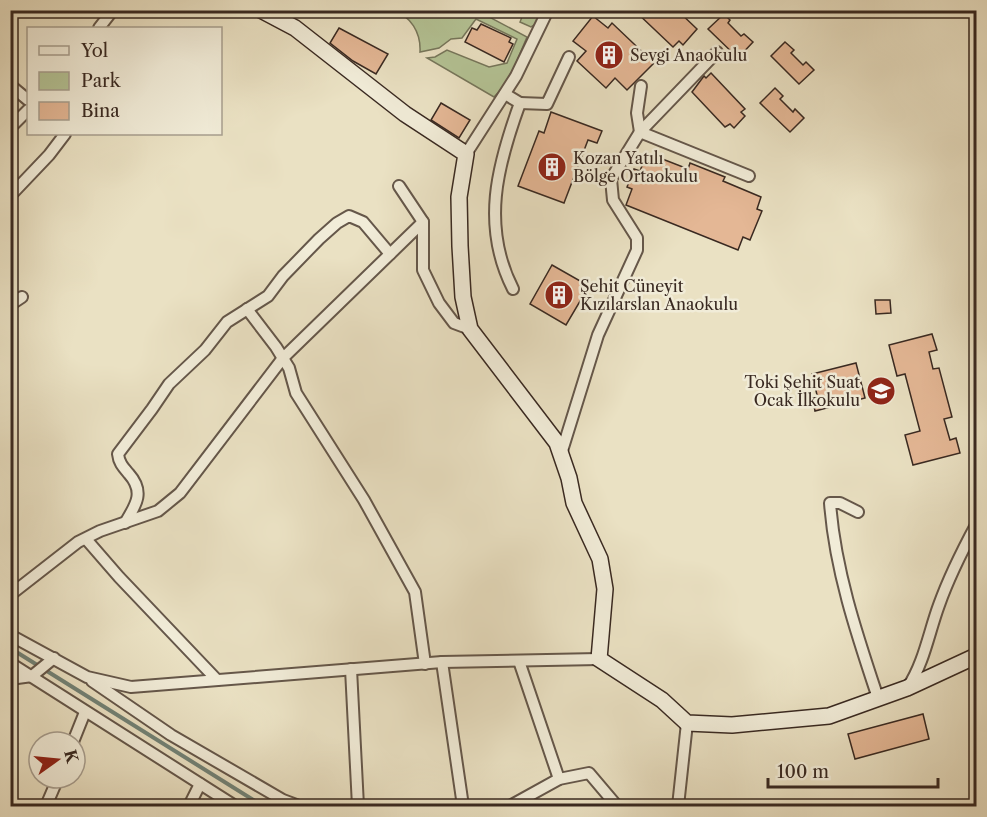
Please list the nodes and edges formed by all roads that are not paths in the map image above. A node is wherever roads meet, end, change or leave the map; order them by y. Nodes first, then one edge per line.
1 (113, 10) edge
2 (261, 10) edge
3 (548, 10) edge
4 (100, 27) edge
5 (717, 52) dead end
6 (569, 57) dead end
7 (10, 85) edge
8 (641, 86) dead end
9 (505, 94) junction
10 (27, 99) edge
11 (520, 103) junction
12 (27, 111) edge
13 (10, 128) edge
14 (640, 132) junction
15 (64, 135) edge
16 (466, 154) junction
17 (749, 176) dead end
18 (399, 186) dead end
19 (10, 196) edge
20 (423, 222) junction
21 (390, 254) junction
22 (513, 290) dead end
23 (22, 297) dead end
24 (10, 305) edge
25 (247, 309) junction
26 (470, 329) junction
27 (283, 358) junction
28 (561, 454) junction
29 (858, 512) dead end
30 (125, 523) junction
31 (976, 525) edge
32 (86, 538) junction
33 (10, 595) edge
34 (10, 635) edge
35 (976, 656) edge
36 (54, 658) junction
37 (599, 659) junction
38 (519, 661) junction
39 (442, 662) junction
40 (10, 663) edge
41 (425, 664) junction
42 (351, 669) junction
43 (32, 676) junction
44 (87, 678) junction
45 (10, 679) edge
46 (217, 680) junction
47 (907, 688) junction
48 (878, 698) junction
49 (85, 712) junction
50 (687, 723) junction
51 (78, 730) edge
52 (560, 778) junction
53 (200, 784) junction
54 (53, 790) edge
55 (46, 807) edge
56 (189, 807) edge
57 (235, 807) edge
58 (299, 807) edge
59 (358, 807) edge
60 (463, 807) edge
61 (510, 807) edge
62 (617, 807) edge
63 (678, 807) edge

1 - 4 street
2 - 16 street
3 - 9 street
5 - 14 street
6 - 11 street
7 - 10 street
8 - 14 street
9 - 11 street
9 - 16 street
11 - 22 street
12 - 13 street
14 - 17 street
14 - 28 street
15 - 19 street
16 - 26 street
18 - 20 street
20 - 21 street
20 - 26 street
21 - 25 street
21 - 27 street
23 - 24 street
25 - 27 street
25 - 30 street
26 - 28 street
27 - 30 street
27 - 41 street
28 - 37 street
29 - 48 street
30 - 32 street
31 - 47 street
32 - 33 street
32 - 46 street
34 - 36 street
35 - 47 street
36 - 43 street
36 - 44 street
37 - 38 street
37 - 50 street
38 - 39 street
38 - 52 street
39 - 41 street
39 - 60 street
40 - 43 street
41 - 42 street
42 - 46 street
42 - 59 street
43 - 45 street
43 - 49 street
44 - 46 street
44 - 58 street
47 - 48 street
48 - 50 street
49 - 51 street
49 - 53 street
50 - 63 street
52 - 61 street
52 - 62 street
53 - 56 street
53 - 57 street
54 - 55 street

